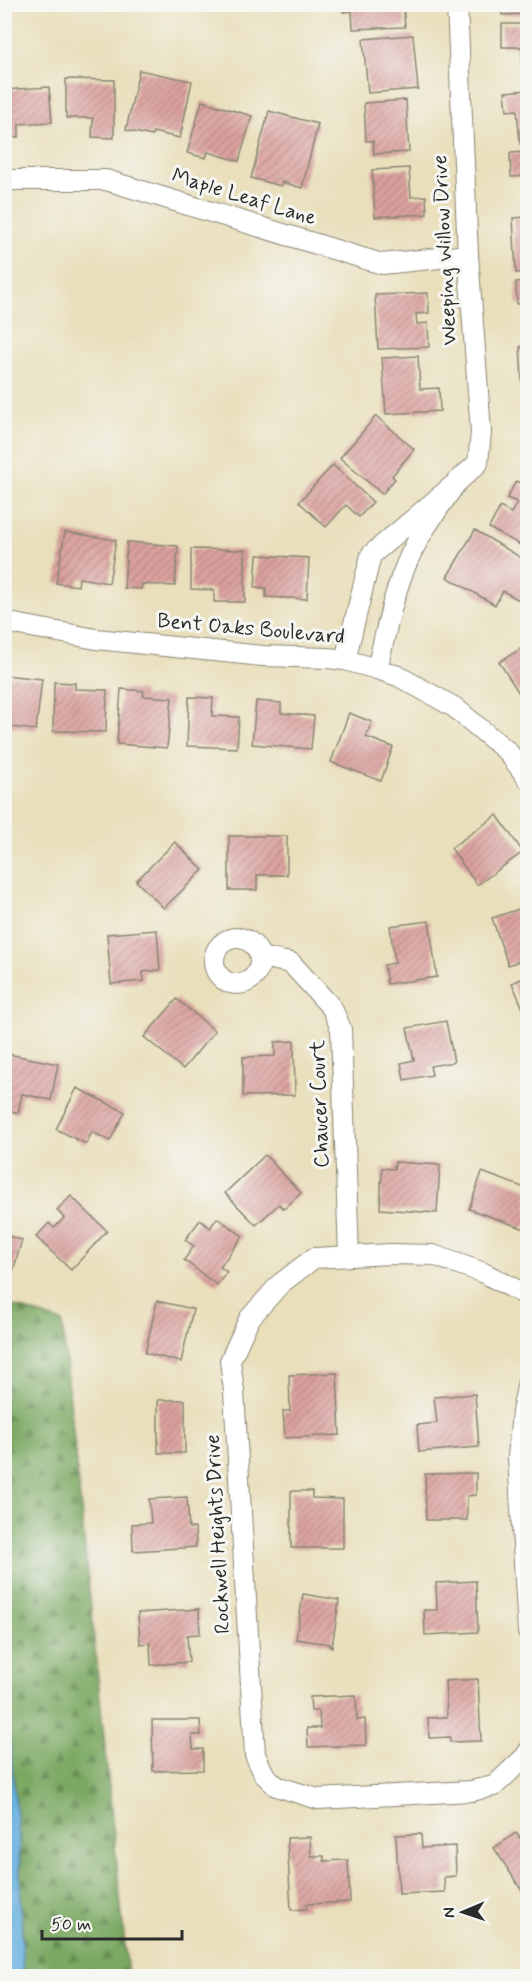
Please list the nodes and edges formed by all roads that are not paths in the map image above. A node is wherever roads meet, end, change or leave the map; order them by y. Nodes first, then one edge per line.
1 (457, 4) edge
2 (4, 180) edge
3 (468, 255) junction
4 (456, 483) junction
5 (4, 622) edge
6 (345, 660) junction
7 (377, 669) junction
8 (528, 779) edge
9 (260, 957) dead end
10 (349, 1256) junction
11 (528, 1296) edge
12 (528, 1382) edge
13 (528, 1632) edge
14 (528, 1752) edge

1 - 3 street, Weeping Willow Drive
2 - 3 street, Maple Leaf Lane
3 - 4 street, Weeping Willow Drive
4 - 6 street, Weeping Willow Drive
4 - 7 street, Weeping Willow Drive
5 - 6 street, Bent Oaks Boulevard
6 - 7 street, Bent Oaks Boulevard
7 - 8 street, Bent Oaks Boulevard
9 - 10 street, Chaucer Court
10 - 11 street, Rockwell Heights Drive
10 - 14 street, Rockwell Heights Drive
12 - 13 street

